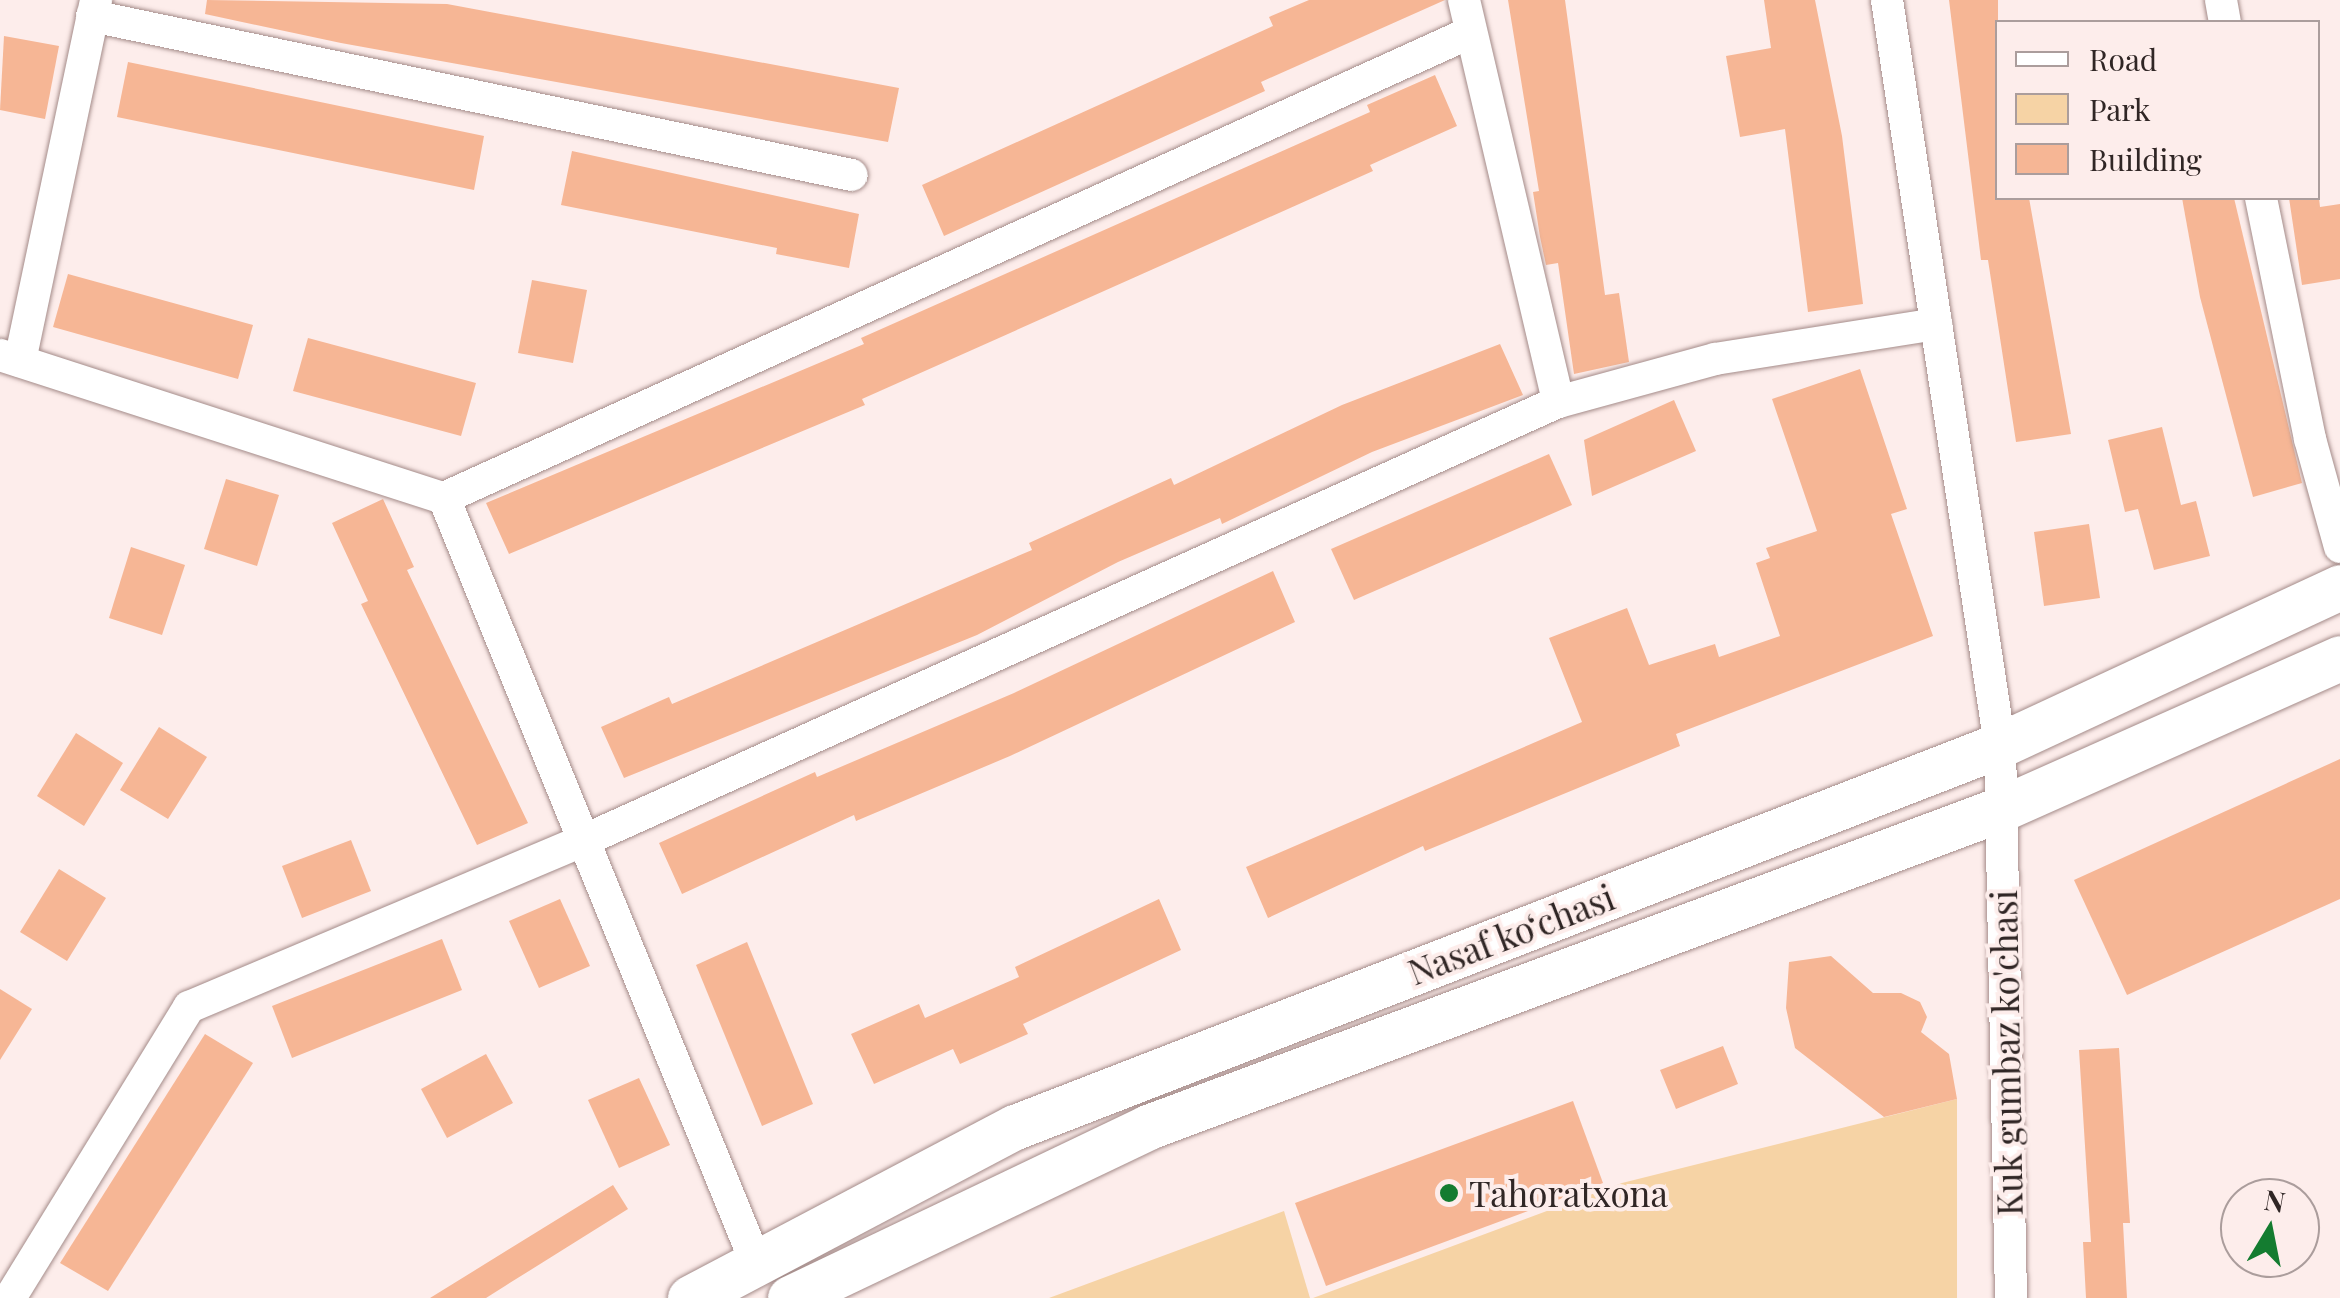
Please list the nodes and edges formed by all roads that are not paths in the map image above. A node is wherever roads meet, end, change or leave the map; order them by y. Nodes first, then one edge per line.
1 (1464, 0) edge
2 (1887, 0) edge
3 (94, 8) edge
4 (1469, 33) junction
5 (852, 175) dead end
6 (2261, 200) edge
7 (1936, 324) junction
8 (10, 358) edge
9 (1558, 402) junction
10 (444, 498) junction
11 (2340, 547) edge
12 (2340, 587) edge
13 (2340, 658) edge
14 (2000, 744) junction
15 (2002, 809) junction
16 (588, 840) junction
17 (755, 1260) junction
18 (10, 1298) edge
19 (690, 1298) edge
20 (790, 1298) edge
21 (2012, 1298) edge

1 - 4 street
2 - 7 street, Kuk gumbaz ko'chasi
3 - 5 street
3 - 8 street
4 - 9 street
4 - 10 street
6 - 11 street
7 - 9 street
7 - 14 street, Kuk gumbaz ko'chasi
8 - 10 street
9 - 16 street
10 - 16 street
12 - 14 main road, Nasaf ko‘chasi
13 - 15 main road, Nasaf ko‘chasi
14 - 15 street, Kuk gumbaz ko'chasi
14 - 17 main road, Nasaf ko‘chasi
15 - 20 main road, Nasaf ko‘chasi
15 - 21 street, Kuk gumbaz ko'chasi
16 - 17 street
16 - 18 street
17 - 19 main road, Nasaf ko‘chasi

